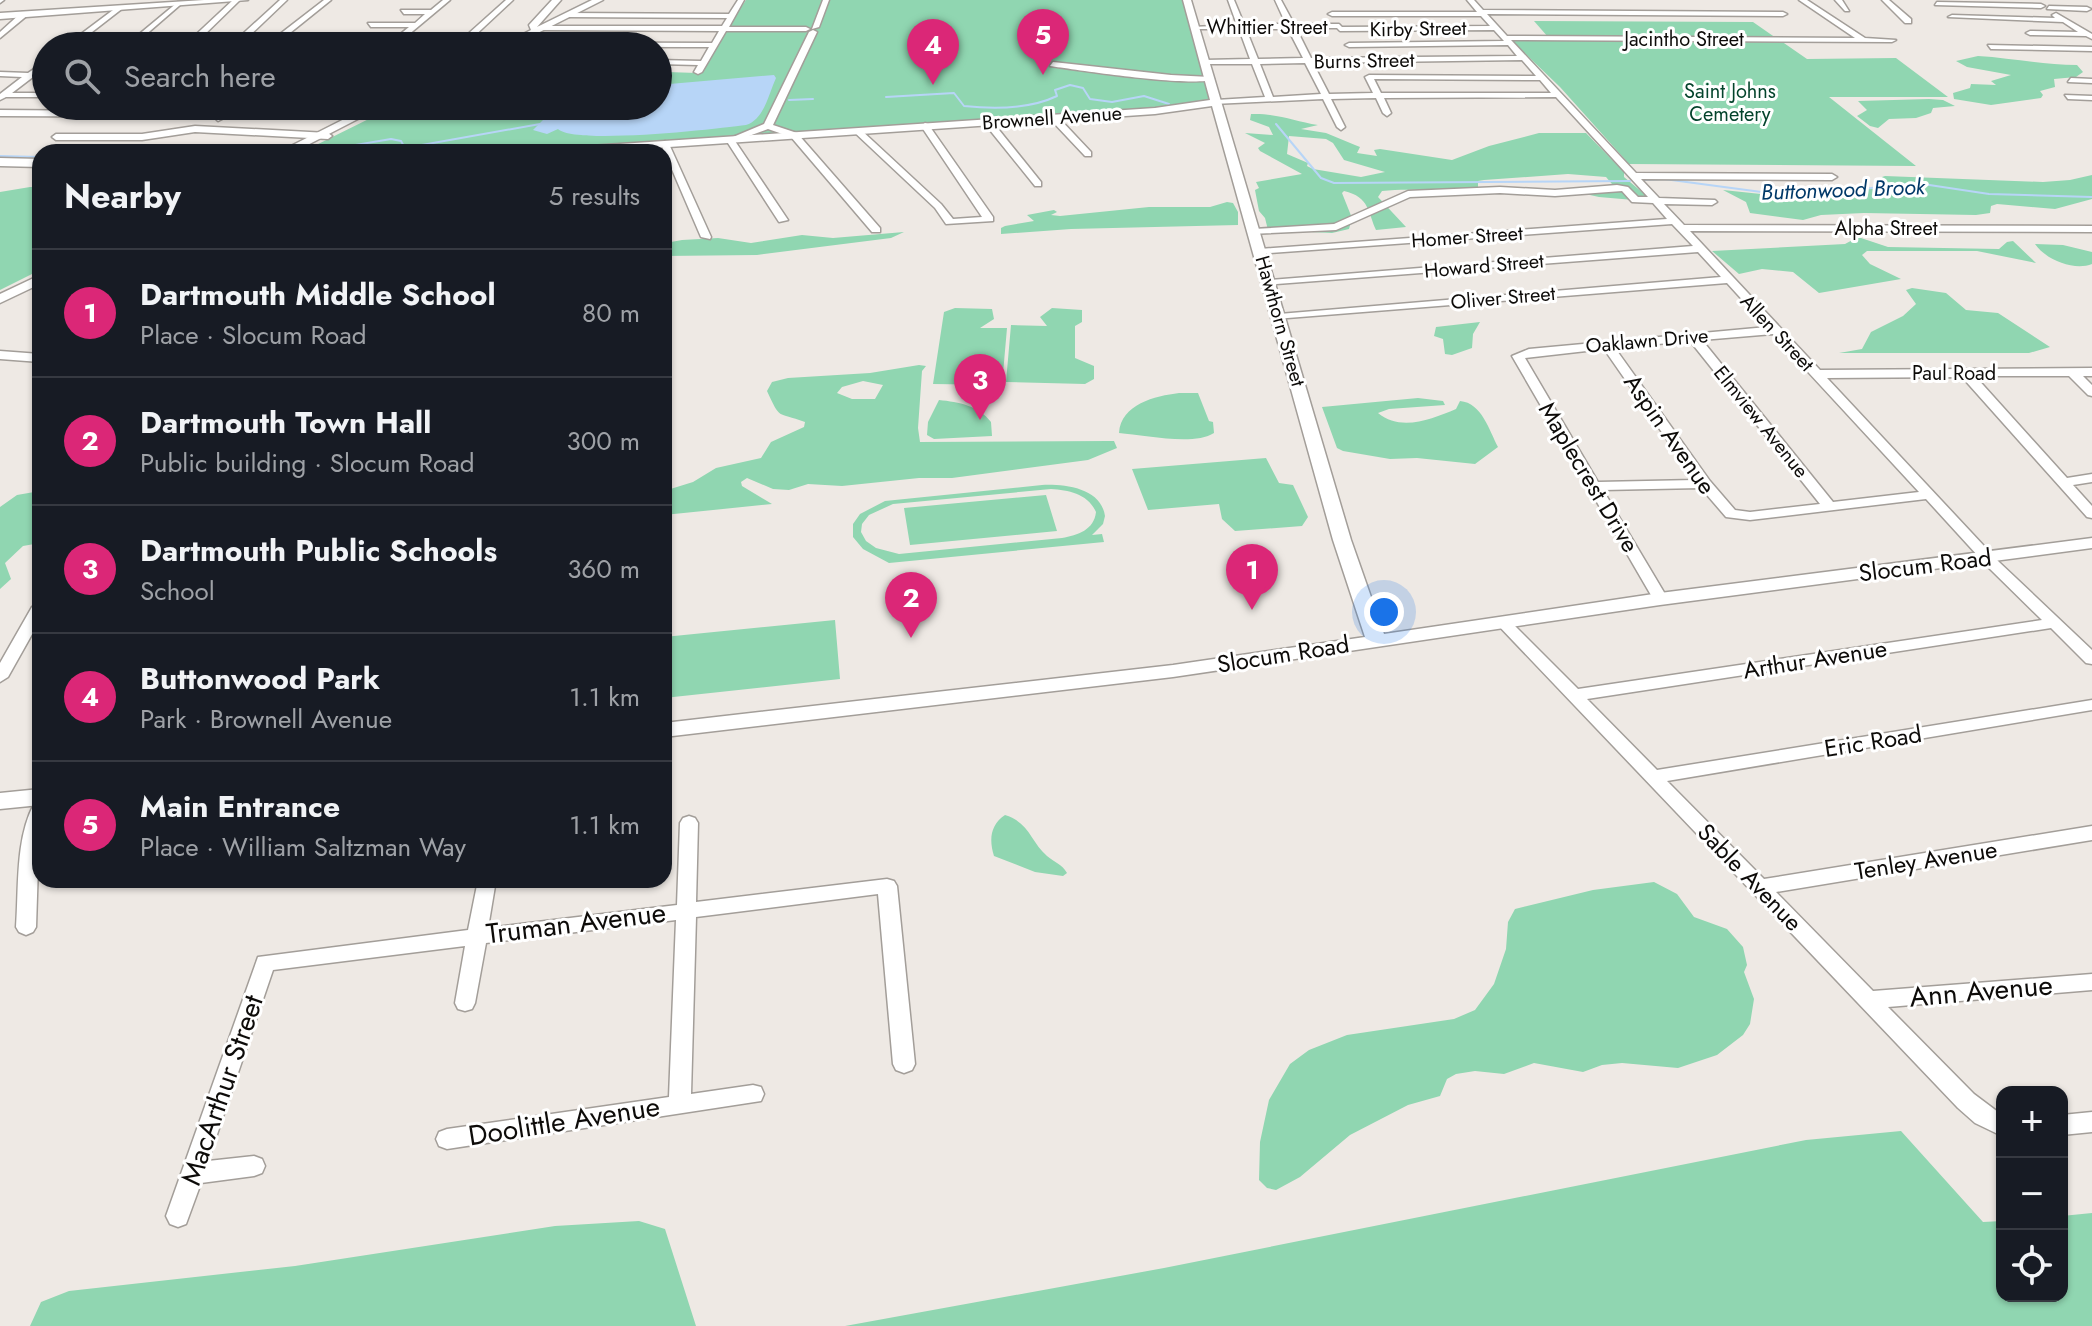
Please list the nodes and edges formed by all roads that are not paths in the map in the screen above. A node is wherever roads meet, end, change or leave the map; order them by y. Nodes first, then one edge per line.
1 (51, 0) edge
2 (237, 0) edge
3 (244, 0) edge
4 (284, 0) edge
5 (328, 0) edge
6 (447, 0) edge
7 (510, 0) edge
8 (557, 0) edge
9 (599, 0) edge
10 (741, 0) edge
11 (826, 0) edge
12 (1187, 0) edge
13 (1231, 0) edge
14 (1278, 0) edge
15 (1470, 0) edge
16 (1802, 0) edge
17 (1838, 0) edge
18 (1885, 0) edge
19 (2031, 0) edge
20 (1375, 1) edge
21 (1934, 2) edge
22 (178, 4) junction
23 (1729, 7) dead end
24 (2043, 7) junction
25 (119, 8) junction
26 (2087, 9) dead end
27 (1847, 10) dead end
28 (404, 12) dead end
29 (432, 12) junction
30 (1482, 13) junction
31 (1739, 13) junction
32 (25, 14) junction
33 (1384, 14) junction
34 (1783, 14) dead end
35 (568, 15) junction
36 (0, 16) edge
37 (731, 16) junction
38 (1952, 17) junction
39 (2064, 20) junction
40 (1908, 21) dead end
41 (371, 25) dead end
42 (417, 25) junction
43 (1195, 27) junction
44 (1242, 27) junction
45 (1291, 27) junction
46 (540, 28) junction
47 (1339, 28) junction
48 (1495, 28) junction
49 (1964, 28) dead end
50 (723, 29) junction
51 (811, 30) junction
52 (87, 32) edge
53 (145, 32) edge
54 (203, 32) edge
55 (249, 32) edge
56 (287, 32) edge
57 (408, 32) edge
58 (474, 32) edge
59 (528, 32) edge
60 (532, 32) edge
61 (2030, 33) dead end
62 (0, 36) edge
63 (2090, 36) edge
64 (1862, 39) junction
65 (1892, 40) dead end
66 (1507, 41) junction
67 (672, 45) edge
68 (714, 45) junction
69 (1349, 45) junction
70 (1991, 47) dead end
71 (2092, 49) edge
72 (1878, 50) dead end
73 (1523, 58) junction
74 (1359, 61) junction
75 (672, 62) edge
76 (1205, 62) junction
77 (1255, 62) junction
78 (1307, 62) junction
79 (703, 63) junction
80 (1053, 64) dead end
81 (698, 72) dead end
82 (0, 74) edge
83 (31, 75) joint
84 (1542, 78) junction
85 (1210, 79) junction
86 (2071, 80) dead end
87 (2092, 81) edge
88 (32, 95) edge
89 (1557, 95) junction
90 (1, 96) edge
91 (1378, 96) junction
92 (1324, 97) junction
93 (2068, 97) dead end
94 (2092, 98) edge
95 (1270, 100) junction
96 (1217, 107) junction
97 (0, 113) edge
98 (32, 113) edge
99 (1387, 113) dead end
100 (1054, 118) junction
101 (107, 120) edge
102 (215, 120) edge
103 (353, 120) edge
104 (359, 120) edge
105 (988, 122) junction
106 (104, 123) dead end
107 (768, 126) junction
108 (925, 126) junction
109 (1341, 127) dead end
110 (195, 129) junction
111 (857, 131) junction
112 (794, 135) junction
113 (324, 136) junction
114 (56, 137) dead end
115 (730, 140) junction
116 (304, 144) edge
117 (310, 144) edge
118 (665, 144) edge
119 (1088, 154) dead end
120 (672, 160) edge
121 (0, 164) edge
122 (32, 165) edge
123 (1632, 176) junction
124 (1832, 177) dead end
125 (1038, 184) dead end
126 (1656, 202) junction
127 (1712, 202) dead end
128 (783, 220) dead end
129 (1677, 224) junction
130 (2092, 229) edge
131 (876, 230) dead end
132 (1254, 232) junction
133 (706, 237) dead end
134 (1699, 249) junction
135 (1260, 252) junction
136 (32, 277) edge
137 (1728, 280) junction
138 (32, 283) edge
139 (1269, 283) junction
140 (0, 292) edge
141 (0, 299) edge
142 (1279, 317) junction
143 (1775, 330) junction
144 (1693, 337) junction
145 (1607, 345) junction
146 (0, 355) edge
147 (1519, 355) joint
148 (32, 357) edge
149 (2072, 372) junction
150 (2092, 372) edge
151 (1965, 373) junction
152 (1815, 374) junction
153 (2092, 392) edge
154 (2092, 478) edge
155 (2064, 482) junction
156 (1705, 484) junction
157 (1595, 486) junction
158 (1928, 495) junction
159 (1829, 506) junction
160 (2092, 514) edge
161 (2092, 543) edge
162 (1986, 557) junction
163 (1660, 599) junction
164 (32, 621) edge
165 (1503, 622) junction
166 (2054, 623) junction
167 (1376, 640) junction
168 (2092, 659) edge
169 (0, 677) edge
170 (1575, 695) junction
171 (2092, 705) edge
172 (672, 729) edge
173 (1654, 777) junction
174 (32, 798) edge
175 (0, 801) edge
176 (689, 823) dead end
177 (2092, 833) edge
178 (32, 836) edge
179 (1761, 887) junction
180 (486, 888) edge
181 (686, 909) junction
182 (26, 927) dead end
183 (477, 936) junction
184 (265, 963) joint
185 (2092, 982) edge
186 (1870, 1000) junction
187 (465, 1003) dead end
188 (904, 1064) dead end
189 (753, 1094) dead end
190 (680, 1103) junction
191 (1996, 1122) edge
192 (2092, 1122) edge
193 (2068, 1124) edge
194 (447, 1139) dead end
195 (254, 1166) dead end
196 (194, 1173) junction
197 (178, 1216) dead end

1 - 32 main road
2 - 3 main road
2 - 22 main road
2 - 54 street
4 - 55 street
5 - 56 street
6 - 29 street
7 - 58 street
8 - 59 main road
9 - 35 main road
10 - 37 street
11 - 51 street
12 - 43 main road, Hawthorn Street
13 - 44 street
14 - 45 street
15 - 30 street, Allen Street
16 - 64 street
17 - 27 street
18 - 40 street
19 - 24 street
20 - 33 street
21 - 24 street
21 - 38 street
22 - 25 main road
22 - 53 street
23 - 31 street
24 - 26 street
24 - 39 street
25 - 32 main road
25 - 52 street
28 - 29 street
29 - 42 street
30 - 31 street
30 - 33 street
30 - 48 street, Allen Street
31 - 34 street
32 - 36 main road
32 - 62 street
33 - 47 street
35 - 37 street
35 - 46 main road
37 - 50 street
38 - 39 street
38 - 49 street
39 - 63 street
41 - 42 street
42 - 57 street
43 - 44 street, Whittier Street
43 - 76 main road, Hawthorn Street
44 - 45 street, Whittier Street
44 - 77 street
45 - 47 street, Whittier Street
45 - 78 street
46 - 50 street
46 - 60 main road
47 - 48 street, Kirby Street
47 - 69 street
48 - 66 street, Allen Street
50 - 51 street
50 - 68 street
51 - 107 street
61 - 63 street
64 - 65 street, Jacintho Street
64 - 66 street, Jacintho Street
64 - 72 street
66 - 69 street, Jacintho Street
66 - 73 street, Allen Street
67 - 68 street
68 - 79 street
69 - 74 street
70 - 71 street
73 - 74 street, Burns Street
73 - 84 street, Allen Street
74 - 78 street, Burns Street
75 - 79 street
76 - 77 street, Burns Street
76 - 85 main road, Hawthorn Street
77 - 78 street, Burns Street
77 - 95 street
78 - 92 street
79 - 81 street
80 - 85 street
82 - 83 street
83 - 90 street
84 - 89 street, Allen Street
84 - 91 street
85 - 96 main road, Hawthorn Street
86 - 87 street
88 - 90 street
89 - 91 street, Brownell Avenue
89 - 123 street, Allen Street
91 - 92 street, Brownell Avenue
91 - 99 street
92 - 95 street, Brownell Avenue
92 - 109 street
93 - 94 street
95 - 96 street, Brownell Avenue
96 - 100 main road, Brownell Avenue
96 - 132 main road, Hawthorn Street
97 - 98 street
100 - 105 main road, Brownell Avenue
100 - 119 street
101 - 106 street
102 - 110 street
103 - 113 main road
104 - 113 main road
105 - 108 main road, Brownell Avenue
105 - 125 street
107 - 112 street
107 - 115 street
108 - 111 main road, Brownell Avenue
108 - 111 street
110 - 113 street
110 - 114 street
111 - 112 main road, Brownell Avenue
112 - 115 main road, Brownell Avenue
112 - 131 street
113 - 116 main road
113 - 117 main road
115 - 118 main road, Brownell Avenue
115 - 128 street
120 - 133 street
121 - 122 highway
123 - 124 street
123 - 126 street, Allen Street
126 - 127 street
126 - 129 street, Allen Street
126 - 132 street
129 - 130 street, Alpha Street
129 - 134 street, Allen Street
129 - 135 street, Homer Street
132 - 135 main road, Hawthorn Street
134 - 137 street, Allen Street
134 - 139 street, Howard Street
135 - 139 main road, Hawthorn Street
136 - 140 main road
137 - 142 street, Oliver Street
137 - 143 street, Allen Street
138 - 141 main road
139 - 142 main road, Hawthorn Street
142 - 167 main road, Hawthorn Street
143 - 144 street, Oaklawn Drive
143 - 152 street, Allen Street
144 - 145 street, Oaklawn Drive
144 - 159 street, Elmview Avenue
145 - 147 street, Oaklawn Drive
145 - 156 street, Aspin Avenue
146 - 148 street
147 - 157 street, Maplecrest Drive
149 - 150 street, Paul Road
149 - 151 street, Paul Road
149 - 153 street
151 - 152 street, Paul Road
151 - 155 street
152 - 158 street, Allen Street
154 - 155 street
155 - 160 street
156 - 157 street
156 - 159 street, Aspin Avenue
157 - 163 street, Maplecrest Drive
158 - 159 street
158 - 162 street, Allen Street
161 - 162 main road, Slocum Road
162 - 163 main road, Slocum Road
162 - 166 street, Allen Street
163 - 165 main road, Slocum Road
164 - 169 street
165 - 167 main road, Slocum Road
165 - 170 street, Sable Avenue
166 - 168 street, Allen Street
166 - 170 street, Arthur Avenue
167 - 172 main road, Slocum Road
170 - 173 street, Sable Avenue
171 - 173 street, Eric Road
173 - 179 street, Sable Avenue
174 - 175 main road
176 - 181 street
177 - 179 street, Tenley Avenue
178 - 182 street
179 - 186 street, Sable Avenue
180 - 183 street
181 - 183 street, Truman Avenue
181 - 188 street, Truman Avenue
181 - 190 street
183 - 184 street, Truman Avenue
183 - 187 street
184 - 196 street, MacArthur Street
185 - 186 street, Ann Avenue
186 - 191 street, Sable Avenue
189 - 190 street, Doolittle Avenue
190 - 194 street, Doolittle Avenue
192 - 193 street
195 - 196 street
196 - 197 street, MacArthur Street

